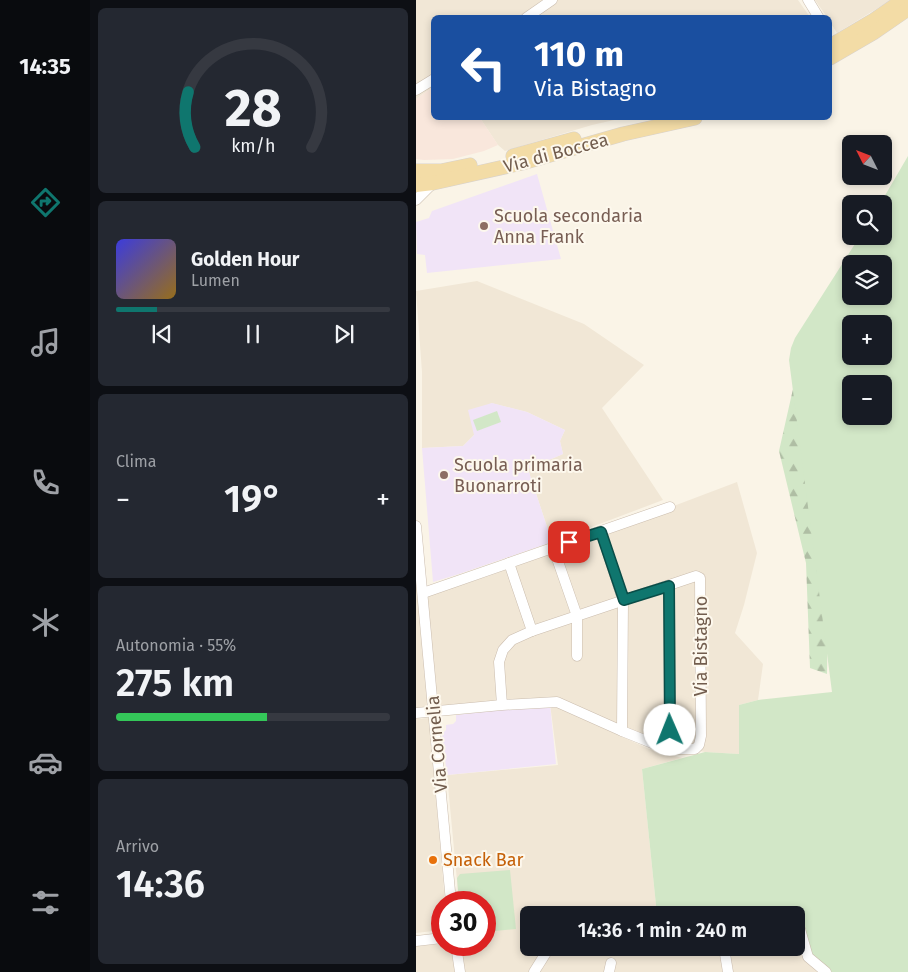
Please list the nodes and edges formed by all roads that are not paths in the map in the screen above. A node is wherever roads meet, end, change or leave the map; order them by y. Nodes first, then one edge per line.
1 (552, 0) edge
2 (808, 0) edge
3 (903, 0) edge
4 (908, 9) edge
5 (530, 15) edge
6 (817, 15) edge
7 (832, 41) edge
8 (832, 57) edge
9 (431, 81) edge
10 (416, 90) edge
11 (645, 120) edge
12 (686, 120) edge
13 (416, 166) edge
14 (416, 171) edge
15 (435, 177) junction
16 (416, 185) edge
17 (416, 200) edge
18 (670, 507) dead end
19 (416, 526) edge
20 (601, 532) junction
21 (553, 547) junction
22 (509, 563) junction
23 (669, 586) junction
24 (423, 593) junction
25 (624, 600) junction
26 (577, 616) junction
27 (532, 631) junction
28 (577, 656) dead end
29 (502, 705) junction
30 (434, 711) junction
31 (416, 713) edge
32 (622, 731) junction
33 (670, 748) junction
34 (450, 891) edge
35 (431, 939) edge
36 (416, 940) edge
37 (805, 946) edge
38 (458, 956) edge
39 (543, 956) edge
40 (460, 972) edge
41 (534, 972) edge
42 (826, 972) edge

1 - 5 street
2 - 6 street
3 - 7 main road
4 - 8 main road
9 - 10 street
11 - 15 main road, Via di Boccea
12 - 15 main road, Via di Boccea
13 - 15 main road
14 - 15 main road, Via di Boccea
15 - 16 main road, Via di Boccea
15 - 17 street
18 - 20 street
19 - 24 street, Via Cornelia
20 - 21 street
20 - 25 street
21 - 22 street
21 - 26 street
22 - 24 street
22 - 27 street
23 - 25 street, Via Bistagno
23 - 33 street
23 - 33 street, Via Bistagno
24 - 30 street, Via Cornelia
25 - 26 street, Via Bistagno
25 - 32 street
26 - 27 street, Via Bistagno
26 - 28 street
27 - 29 street, Via Bistagno
29 - 30 street, Via Bistagno
29 - 32 street, Via Bistagno
30 - 31 street, Via Bistagno
30 - 34 street, Via Cornelia
32 - 33 street, Via Bistagno
35 - 36 street
37 - 42 street
38 - 40 street
39 - 41 street

